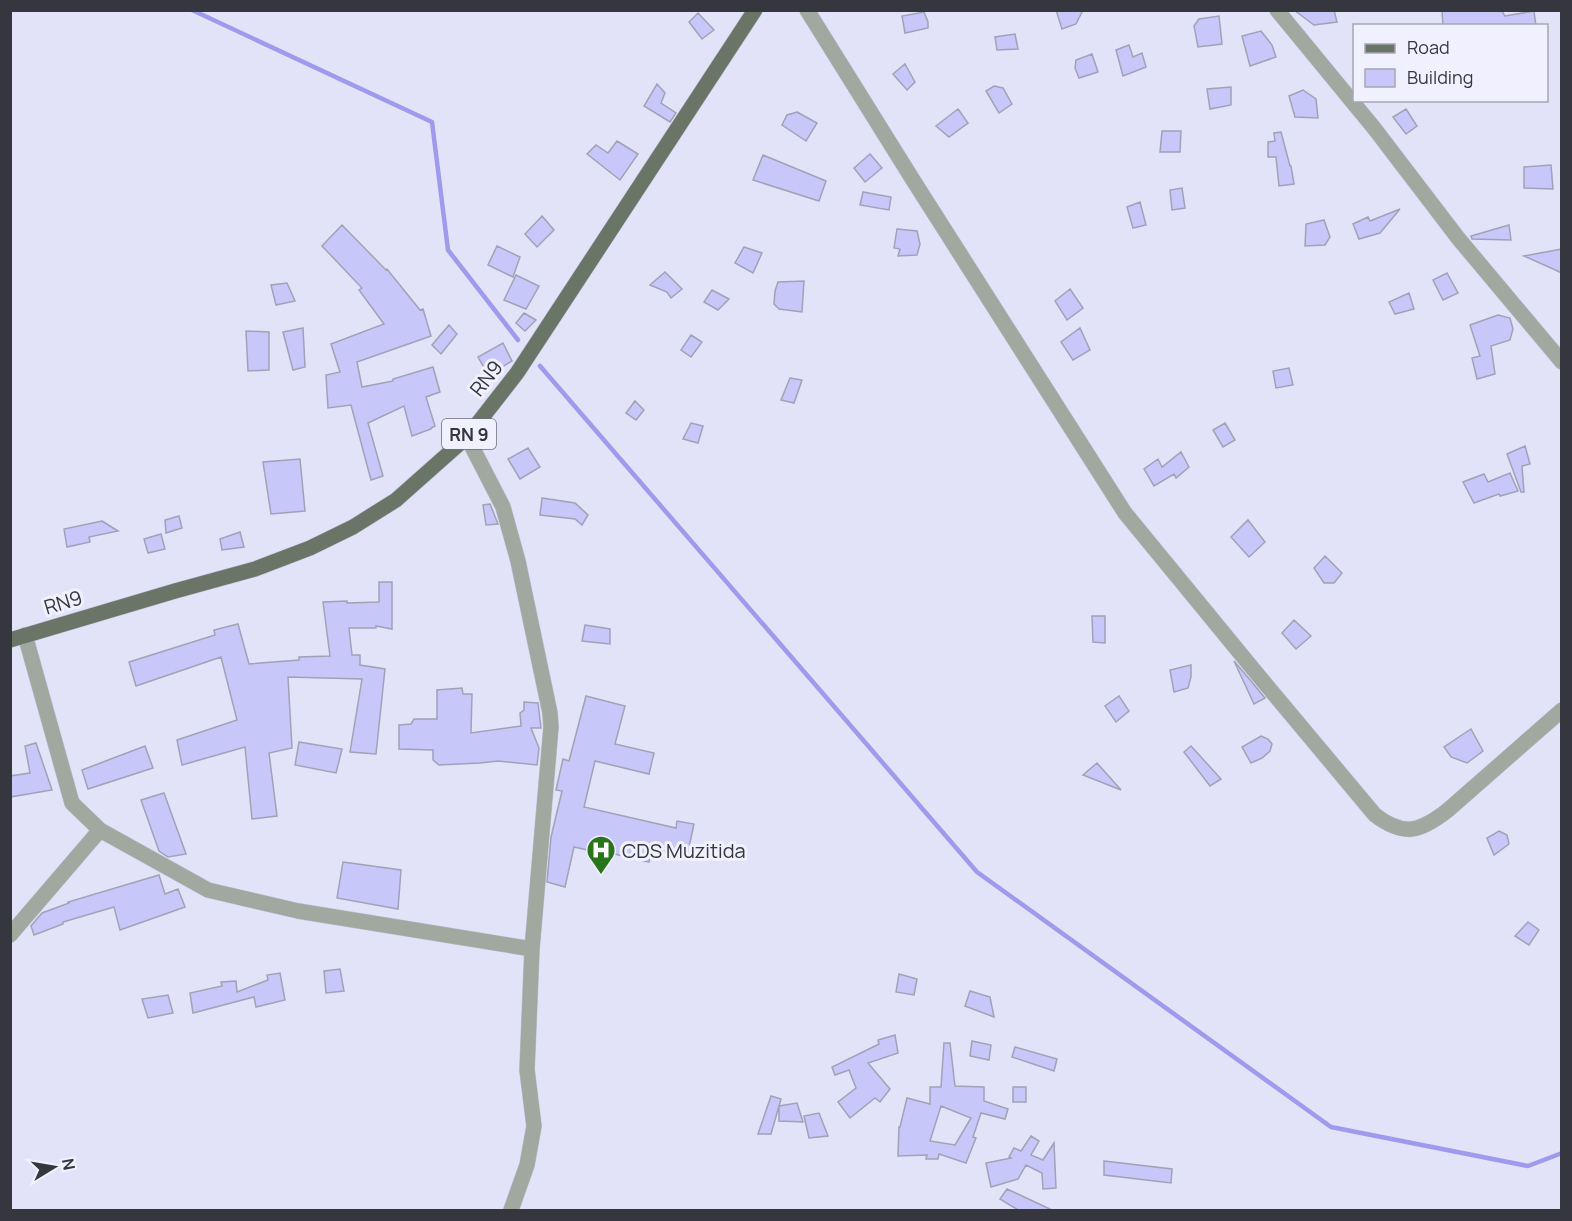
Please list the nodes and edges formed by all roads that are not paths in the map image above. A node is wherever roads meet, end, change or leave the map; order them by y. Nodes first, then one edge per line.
1 (755, 10) edge
2 (807, 10) edge
3 (1277, 10) edge
4 (1562, 362) edge
5 (467, 437) junction
6 (18, 637) edge
7 (1562, 710) edge
8 (100, 830) junction
9 (10, 935) edge
10 (532, 950) junction
11 (511, 1210) edge

1 - 5 main road, RN9 / RN 9
2 - 7 street
3 - 4 street
5 - 6 main road, RN9 / RN 9
5 - 10 street
6 - 8 street
8 - 9 street
8 - 10 street
10 - 11 street

